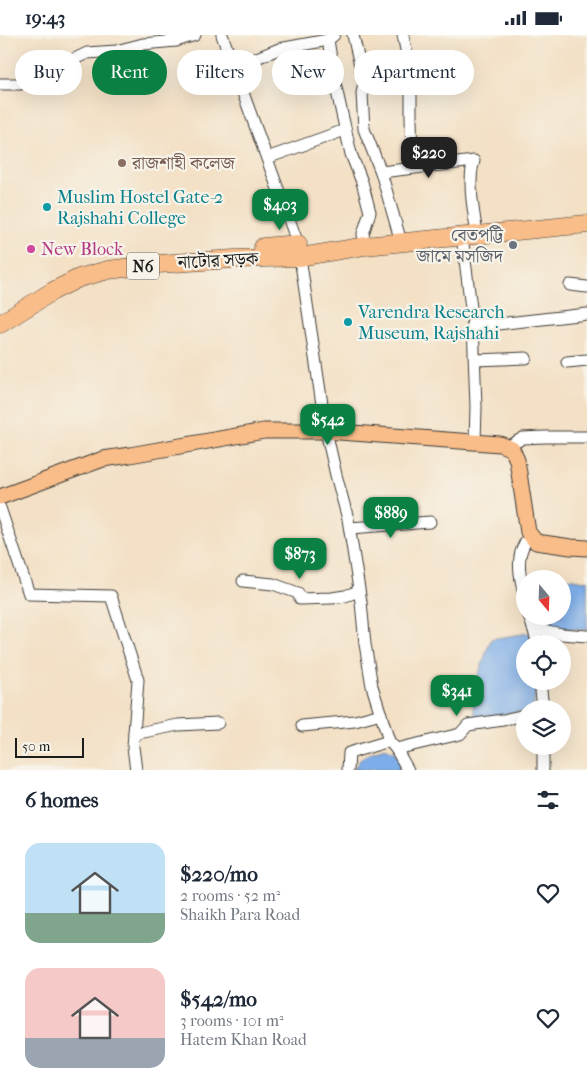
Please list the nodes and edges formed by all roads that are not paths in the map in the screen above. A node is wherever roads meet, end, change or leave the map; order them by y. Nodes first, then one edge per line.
1 (195, 35) edge
2 (222, 35) edge
3 (353, 35) edge
4 (403, 35) edge
5 (331, 37) edge
6 (228, 50) edge
7 (262, 56) edge
8 (0, 84) edge
9 (244, 95) edge
10 (345, 130) junction
11 (267, 158) junction
12 (412, 168) junction
13 (381, 172) junction
14 (587, 224) edge
15 (469, 235) junction
16 (401, 242) junction
17 (365, 246) junction
18 (299, 250) junction
19 (570, 285) dead end
20 (587, 287) edge
21 (587, 314) edge
22 (0, 316) edge
23 (0, 324) edge
24 (473, 324) junction
25 (526, 358) dead end
26 (475, 360) junction
27 (587, 360) edge
28 (567, 362) dead end
29 (326, 431) junction
30 (587, 437) edge
31 (476, 442) junction
32 (508, 447) junction
33 (0, 497) edge
34 (0, 508) edge
35 (430, 522) dead end
36 (350, 528) junction
37 (530, 535) junction
38 (587, 548) edge
39 (520, 570) edge
40 (243, 581) dead end
41 (359, 591) junction
42 (531, 625) edge
43 (532, 628) junction
44 (536, 635) edge
45 (587, 636) edge
46 (381, 714) junction
47 (516, 717) edge
48 (218, 723) dead end
49 (302, 725) dead end
50 (134, 734) junction
51 (393, 745) junction
52 (543, 755) edge
53 (136, 770) edge
54 (348, 770) edge
55 (408, 770) edge
56 (543, 770) edge

1 - 8 street
2 - 6 street
3 - 13 street
4 - 12 street
5 - 7 street
5 - 10 street
9 - 11 street
10 - 11 street
10 - 17 street
11 - 18 street
12 - 13 street
12 - 15 street
13 - 16 street
14 - 15 highway, N6
15 - 16 highway, N6
15 - 24 street
16 - 17 highway, N6
17 - 18 highway, N6
18 - 22 highway
18 - 23 highway, নাটোর সড়ক / N6
18 - 29 street
19 - 20 street
21 - 24 street
24 - 26 street
25 - 26 street
26 - 31 street
27 - 28 street
29 - 31 main road
29 - 33 main road
29 - 36 street
30 - 32 street
31 - 32 main road
32 - 37 main road
34 - 50 street
35 - 36 street
36 - 41 street
37 - 38 main road
37 - 39 street
40 - 41 street
41 - 46 street
42 - 43 street
43 - 44 street
43 - 45 street
46 - 49 street
46 - 51 street
47 - 51 street
48 - 50 street
50 - 53 street
51 - 54 street
51 - 55 street
52 - 56 street

